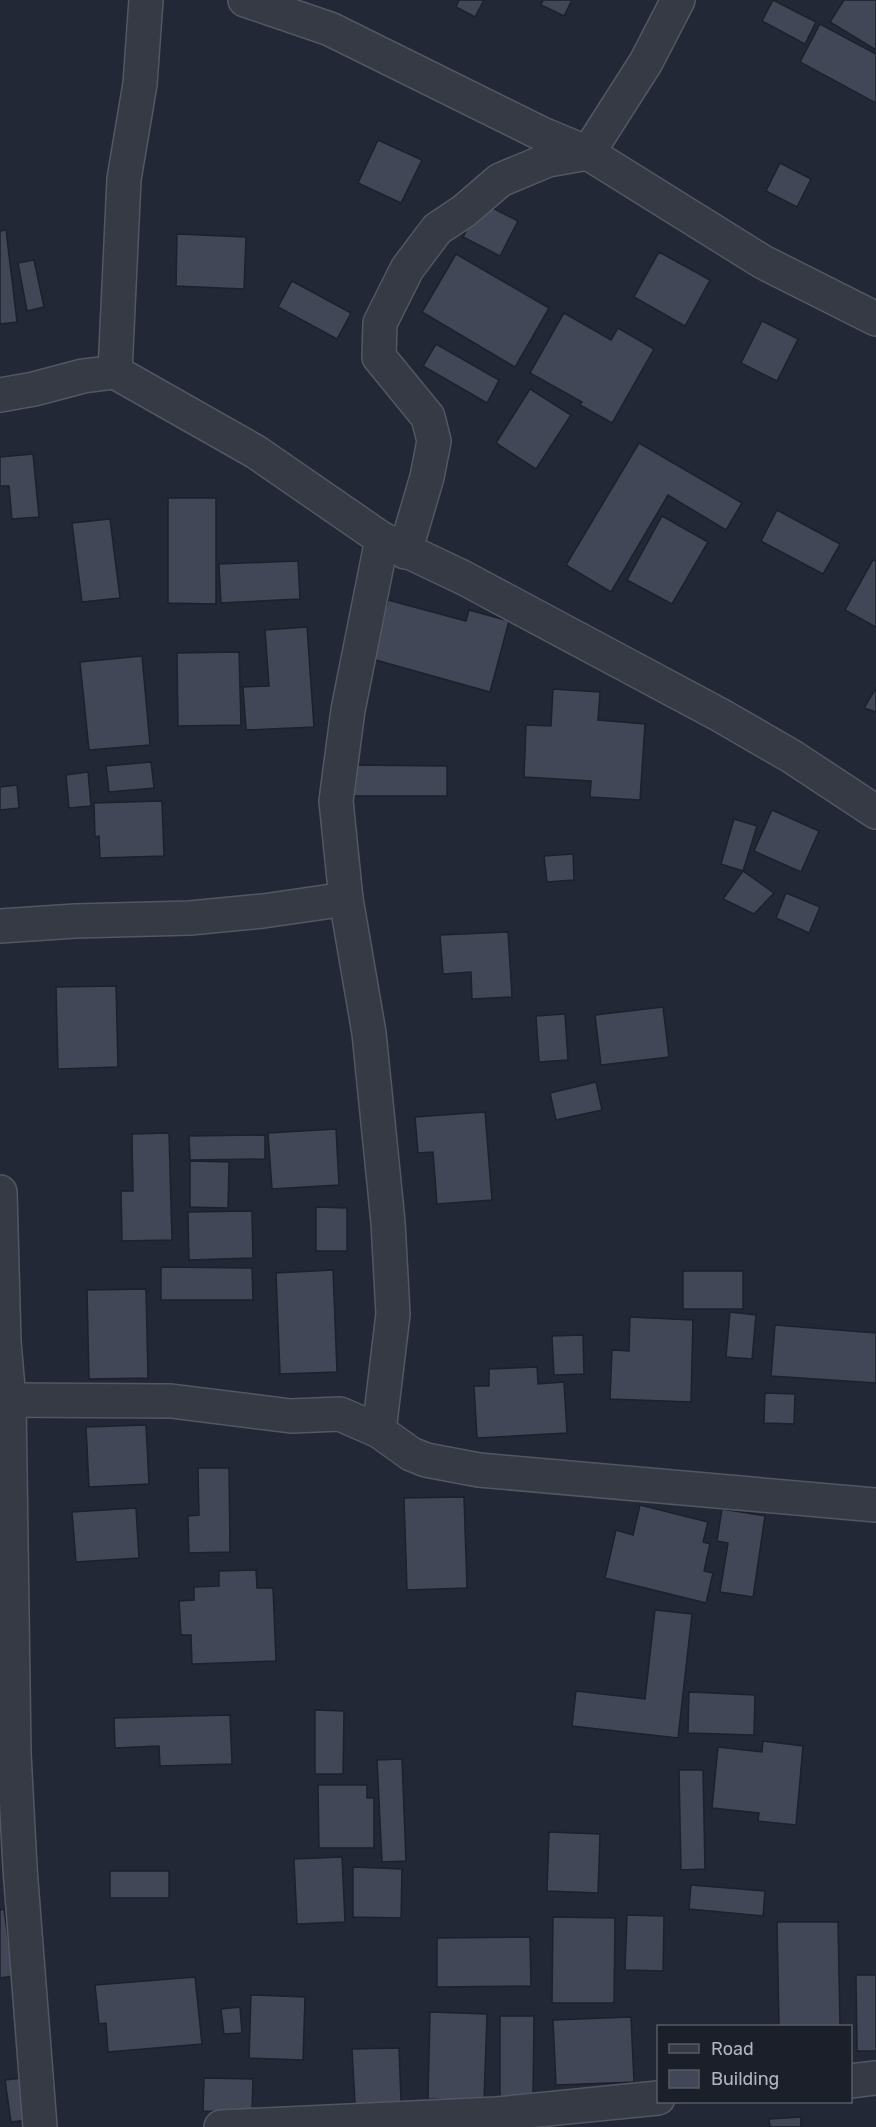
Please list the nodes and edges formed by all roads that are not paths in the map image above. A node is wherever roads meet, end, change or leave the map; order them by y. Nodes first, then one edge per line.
1 (146, 0) edge
2 (245, 0) edge
3 (678, 0) edge
4 (588, 153) junction
5 (876, 319) edge
6 (116, 372) junction
7 (0, 395) edge
8 (394, 546) junction
9 (876, 812) edge
10 (346, 899) junction
11 (0, 926) edge
12 (0, 1192) edge
13 (9, 1400) junction
14 (379, 1431) junction
15 (876, 1505) edge
16 (10, 1870) edge
17 (876, 2079) edge
18 (852, 2081) edge
19 (657, 2098) edge
20 (40, 2127) edge
21 (221, 2127) edge

1 - 6 street
2 - 4 street
3 - 4 street
4 - 5 street
4 - 8 street
6 - 7 street
6 - 8 street
8 - 9 street
8 - 10 street
10 - 11 street
10 - 14 street
12 - 13 street
13 - 14 street
13 - 16 street
14 - 15 street
16 - 20 street
17 - 18 street
19 - 21 street

